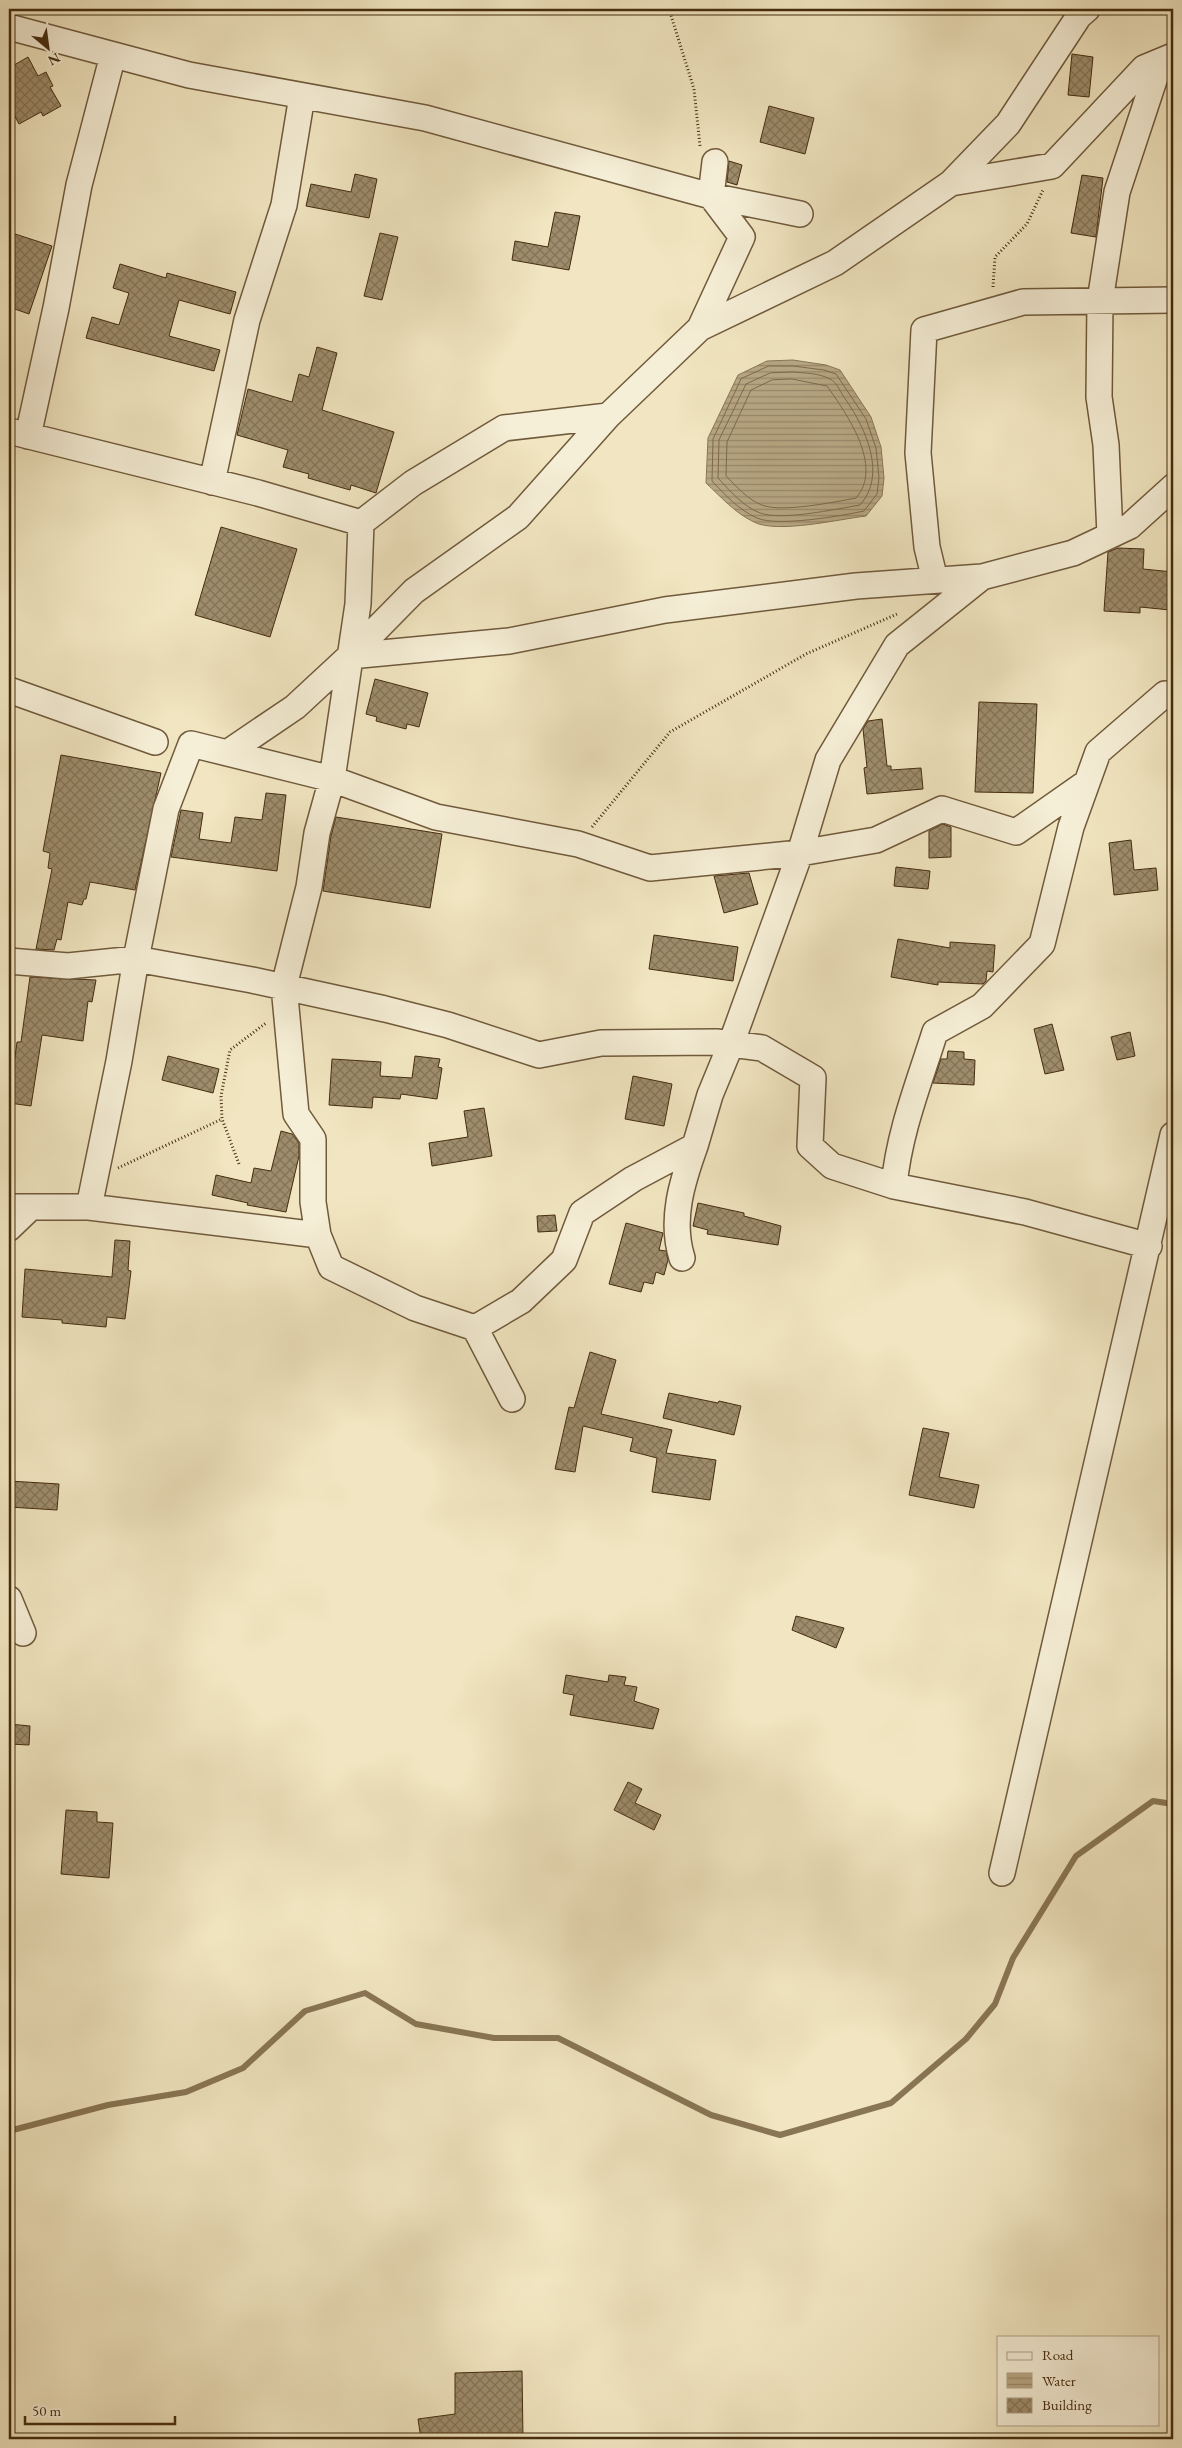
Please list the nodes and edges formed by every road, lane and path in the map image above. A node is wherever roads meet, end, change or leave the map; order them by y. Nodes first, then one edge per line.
1 (669, 9) edge
2 (1087, 9) edge
3 (9, 27) edge
4 (113, 55) junction
5 (1166, 59) edge
6 (302, 96) junction
7 (708, 158) joint
8 (1052, 166) junction
9 (951, 182) junction
10 (711, 196) junction
11 (800, 214) dead end
12 (1173, 300) edge
13 (1100, 301) junction
14 (985, 312) junction
15 (700, 328) junction
16 (608, 416) junction
17 (18, 434) edge
18 (212, 482) junction
19 (1173, 486) edge
20 (361, 522) junction
21 (1110, 535) junction
22 (982, 577) junction
23 (935, 580) junction
24 (903, 612) dead end
25 (350, 656) junction
26 (9, 690) edge
27 (1173, 696) edge
28 (155, 742) dead end
29 (227, 753) junction
30 (332, 779) junction
31 (1086, 783) junction
32 (578, 844) junction
33 (800, 853) junction
34 (136, 959) junction
35 (9, 961) edge
36 (285, 997) junction
37 (731, 1044) junction
38 (222, 1119) junction
39 (1173, 1135) edge
40 (695, 1146) junction
41 (239, 1164) dead end
42 (95, 1178) junction
43 (894, 1186) junction
44 (20, 1207) edge
45 (89, 1207) junction
46 (9, 1228) edge
47 (318, 1235) junction
48 (1149, 1246) junction
49 (682, 1258) dead end
50 (475, 1328) junction
51 (512, 1399) dead end
52 (9, 1599) edge
53 (23, 1633) dead end
54 (1002, 1874) dead end

1 - 7 path
2 - 9 street
3 - 4 street
4 - 6 street
4 - 17 street
5 - 8 street
5 - 13 street
6 - 10 street
6 - 18 street
7 - 10 street
8 - 9 street
8 - 14 path
9 - 15 street
10 - 11 street
10 - 15 street
12 - 13 street
13 - 14 street
13 - 21 street
14 - 23 street
15 - 16 street
16 - 20 street
16 - 25 street
17 - 18 street
18 - 20 street
19 - 21 street
20 - 25 street
21 - 22 street
22 - 23 street
22 - 33 street
23 - 25 street
24 - 32 path
25 - 29 street
25 - 30 street
26 - 28 street
27 - 31 street
29 - 30 street
29 - 34 street
30 - 32 street
30 - 36 street
31 - 33 street
31 - 43 street
32 - 33 street
33 - 37 street
34 - 35 street
34 - 36 street
34 - 42 street
36 - 37 street
36 - 38 path
36 - 47 street
37 - 40 street
37 - 43 street
38 - 41 path
38 - 42 path
39 - 48 street
40 - 49 street
40 - 50 street
42 - 45 street
43 - 48 street
44 - 45 street
44 - 46 street
45 - 47 street
47 - 50 street
48 - 54 street
50 - 51 street
52 - 53 street

